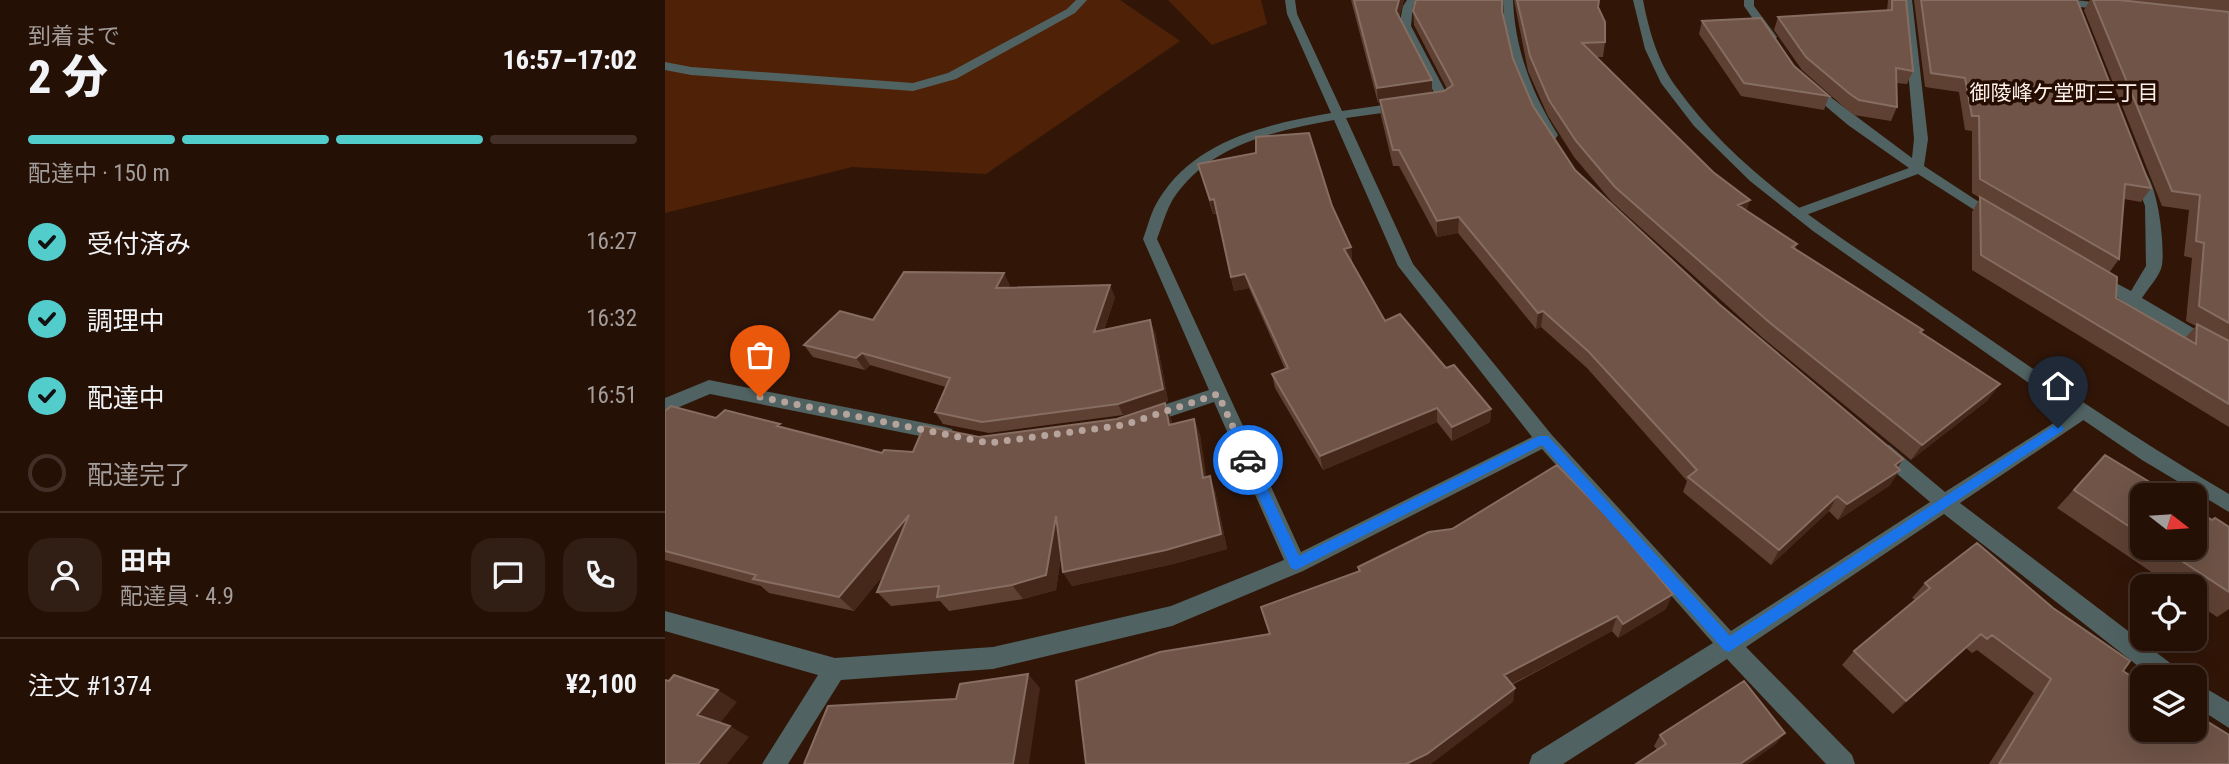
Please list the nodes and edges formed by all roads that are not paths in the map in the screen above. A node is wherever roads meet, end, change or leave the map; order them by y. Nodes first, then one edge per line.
1 (1082, 0) edge
2 (1290, 0) edge
3 (1412, 0) edge
4 (1509, 0) edge
5 (1638, 0) edge
6 (1749, 0) edge
7 (1907, 0) edge
8 (2125, 9) edge
9 (2083, 28) edge
10 (1780, 52) edge
11 (665, 66) edge
12 (1796, 75) edge
13 (1340, 117) junction
14 (1562, 152) edge
15 (2132, 155) edge
16 (1917, 170) junction
17 (1797, 213) junction
18 (2013, 228) edge
19 (2085, 271) edge
20 (2133, 300) junction
21 (2229, 358) edge
22 (1218, 394) junction
23 (665, 406) edge
24 (2082, 412) junction
25 (1124, 425) edge
26 (962, 438) edge
27 (1543, 439) junction
28 (1872, 441) edge
29 (1945, 503) junction
30 (2229, 504) edge
31 (1296, 564) junction
32 (665, 621) edge
33 (1729, 645) junction
34 (2155, 665) edge
35 (835, 669) junction
36 (2207, 701) edge
37 (2229, 716) edge
38 (774, 764) edge
39 (1541, 764) edge
40 (1843, 764) edge

1 - 11 street
2 - 13 street
3 - 13 street
4 - 14 street
5 - 17 street
6 - 10 street
7 - 16 street
8 - 9 street
12 - 16 street
13 - 22 street
13 - 27 street
15 - 20 street
16 - 17 street
16 - 18 street
17 - 24 street
19 - 20 street
20 - 21 street
22 - 25 street
22 - 31 street
23 - 26 street
24 - 29 street
24 - 30 street
27 - 31 street
27 - 33 street
28 - 29 street
29 - 33 street
29 - 34 street
31 - 35 street
32 - 35 street
33 - 39 street
33 - 40 street
35 - 38 street
36 - 37 street

